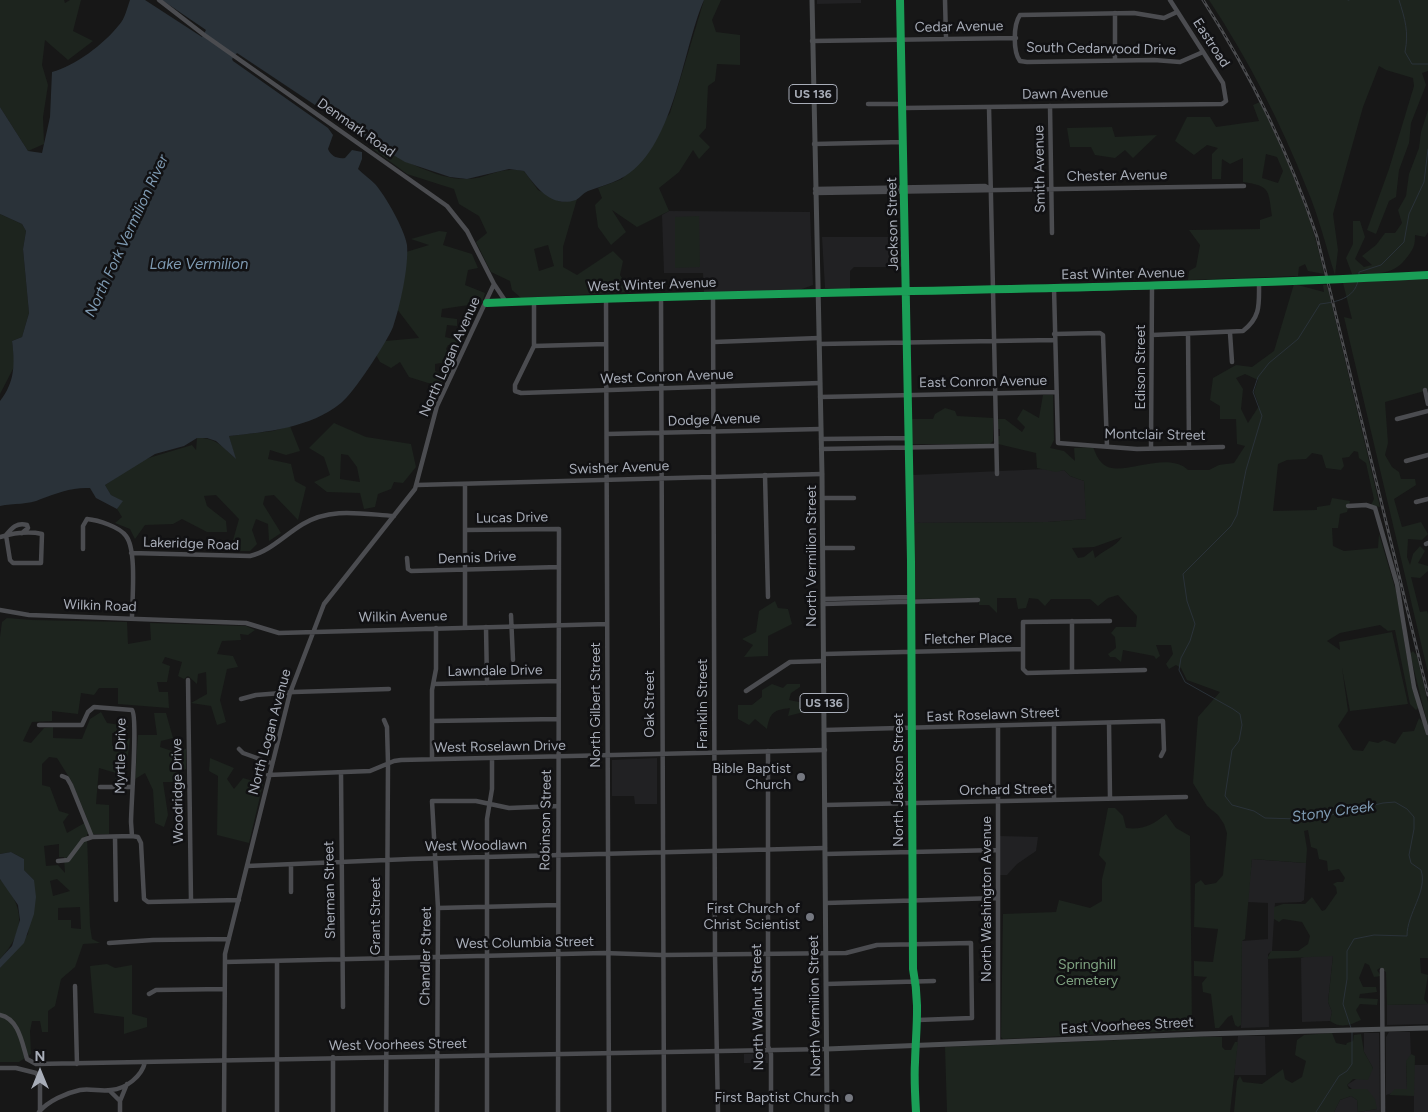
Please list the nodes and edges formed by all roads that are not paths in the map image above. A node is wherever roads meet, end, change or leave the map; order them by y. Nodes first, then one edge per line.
1 (159, 0) edge
2 (812, 0) edge
3 (900, 0) edge
4 (945, 0) edge
5 (1170, 0) edge
6 (1177, 12) junction
7 (1115, 13) junction
8 (946, 38) junction
9 (1016, 38) junction
10 (901, 39) junction
11 (812, 41) junction
12 (1203, 52) junction
13 (1115, 60) junction
14 (1228, 102) joint
15 (868, 104) dead end
16 (903, 106) junction
17 (1050, 106) junction
18 (989, 107) junction
19 (903, 142) junction
20 (814, 144) junction
21 (1244, 186) dead end
22 (1051, 188) junction
23 (905, 189) junction
24 (990, 189) junction
25 (816, 191) junction
26 (1052, 233) dead end
27 (1428, 275) edge
28 (1259, 282) junction
29 (494, 284) junction
30 (1152, 286) junction
31 (1054, 288) junction
32 (993, 289) junction
33 (906, 291) junction
34 (818, 293) junction
35 (714, 295) junction
36 (661, 296) junction
37 (606, 298) junction
38 (507, 302) junction
39 (534, 302) junction
40 (487, 303) junction
41 (1230, 333) junction
42 (1054, 334) junction
43 (1152, 334) junction
44 (1188, 334) junction
45 (1054, 340) junction
46 (819, 341) junction
47 (994, 341) junction
48 (714, 342) junction
49 (907, 342) junction
50 (606, 344) junction
51 (534, 346) junction
52 (1232, 362) dead end
53 (820, 383) junction
54 (714, 387) junction
55 (660, 388) junction
56 (606, 390) junction
57 (1425, 390) dead end
58 (1055, 392) junction
59 (995, 393) junction
60 (908, 395) junction
61 (820, 397) junction
62 (1428, 404) edge
63 (1428, 411) edge
64 (1397, 419) dead end
65 (821, 429) junction
66 (715, 431) junction
67 (661, 433) junction
68 (607, 434) junction
69 (909, 438) junction
70 (821, 440) junction
71 (994, 446) junction
72 (1107, 446) junction
73 (909, 447) junction
74 (1188, 447) junction
75 (1223, 447) dead end
76 (1151, 448) junction
77 (821, 449) junction
78 (1428, 455) edge
79 (1406, 461) dead end
80 (822, 474) junction
81 (996, 474) dead end
82 (766, 475) junction
83 (714, 476) junction
84 (660, 478) junction
85 (607, 479) junction
86 (464, 484) junction
87 (417, 485) junction
88 (822, 498) junction
89 (854, 498) dead end
90 (1428, 499) edge
91 (1416, 502) dead end
92 (1348, 506) dead end
93 (394, 516) junction
94 (559, 529) joint
95 (465, 530) junction
96 (22, 533) junction
97 (6, 535) junction
98 (0, 537) edge
99 (823, 548) junction
100 (853, 548) dead end
101 (83, 549) dead end
102 (131, 553) junction
103 (407, 558) dead end
104 (559, 567) junction
105 (465, 570) junction
106 (768, 597) dead end
107 (911, 599) junction
108 (978, 600) dead end
109 (823, 601) junction
110 (0, 610) edge
111 (511, 615) dead end
112 (132, 618) junction
113 (201, 621) joint
114 (1072, 621) junction
115 (1110, 621) dead end
116 (558, 624) junction
117 (607, 624) junction
118 (486, 626) junction
119 (511, 626) junction
120 (465, 627) junction
121 (436, 628) junction
122 (312, 632) junction
123 (1023, 649) junction
124 (912, 652) junction
125 (824, 654) junction
126 (512, 660) dead end
127 (824, 661) junction
128 (1145, 670) dead end
129 (1072, 672) junction
130 (188, 680) dead end
131 (558, 681) junction
132 (487, 683) junction
133 (433, 684) junction
134 (389, 689) dead end
135 (746, 691) dead end
136 (290, 693) junction
137 (241, 699) dead end
138 (558, 719) junction
139 (384, 720) dead end
140 (432, 721) junction
141 (1109, 723) junction
142 (40, 724) dead end
143 (1054, 725) junction
144 (998, 726) junction
145 (912, 729) junction
146 (824, 730) junction
147 (1428, 733) edge
148 (239, 749) dead end
149 (825, 750) junction
150 (768, 751) junction
151 (714, 753) junction
152 (661, 754) junction
153 (558, 756) junction
154 (608, 756) junction
155 (1161, 756) dead end
156 (492, 758) junction
157 (432, 759) junction
158 (271, 763) junction
159 (388, 763) junction
160 (341, 773) junction
161 (268, 775) junction
162 (62, 776) dead end
163 (131, 787) junction
164 (100, 788) dead end
165 (1186, 797) dead end
166 (1110, 798) junction
167 (1054, 800) junction
168 (998, 801) junction
169 (913, 803) junction
170 (489, 804) junction
171 (825, 805) junction
172 (558, 806) junction
173 (132, 836) junction
174 (92, 837) junction
175 (115, 837) junction
176 (825, 848) junction
177 (768, 850) junction
178 (998, 850) junction
179 (715, 851) junction
180 (661, 852) junction
181 (912, 852) junction
182 (608, 854) junction
183 (825, 854) junction
184 (558, 856) junction
185 (487, 857) junction
186 (436, 858) junction
187 (58, 861) dead end
188 (387, 861) junction
189 (341, 863) junction
190 (291, 865) junction
191 (247, 866) junction
192 (291, 892) dead end
193 (998, 898) junction
194 (116, 900) dead end
195 (239, 900) junction
196 (913, 900) junction
197 (190, 901) junction
198 (826, 902) junction
199 (557, 905) junction
200 (487, 907) junction
201 (438, 908) junction
202 (229, 939) junction
203 (110, 943) dead end
204 (912, 944) junction
205 (608, 953) junction
206 (826, 953) junction
207 (558, 954) junction
208 (768, 954) junction
209 (662, 955) junction
210 (714, 955) junction
211 (486, 956) junction
212 (437, 957) junction
213 (388, 958) junction
214 (342, 959) junction
215 (278, 961) junction
216 (225, 962) junction
217 (1382, 970) dead end
218 (934, 981) dead end
219 (915, 982) junction
220 (826, 984) junction
221 (75, 986) dead end
222 (224, 989) junction
223 (149, 994) dead end
224 (343, 1007) dead end
225 (0, 1015) edge
226 (918, 1020) junction
227 (1428, 1028) edge
228 (1384, 1029) junction
229 (998, 1042) junction
230 (916, 1046) junction
231 (827, 1049) junction
232 (769, 1050) junction
233 (717, 1051) junction
234 (662, 1052) junction
235 (557, 1053) junction
236 (609, 1053) junction
237 (486, 1054) junction
238 (436, 1055) junction
239 (386, 1056) junction
240 (333, 1057) junction
241 (278, 1058) junction
242 (223, 1060) junction
243 (145, 1062) junction
244 (77, 1064) junction
245 (0, 1068) edge
246 (127, 1084) junction
247 (110, 1091) junction
248 (120, 1101) junction
249 (40, 1111) edge
250 (120, 1112) edge
251 (224, 1112) edge
252 (277, 1112) edge
253 (333, 1112) edge
254 (386, 1112) edge
255 (437, 1112) edge
256 (487, 1112) edge
257 (558, 1112) edge
258 (609, 1112) edge
259 (664, 1112) edge
260 (718, 1112) edge
261 (771, 1112) edge
262 (828, 1112) edge
263 (916, 1112) edge
264 (1383, 1112) edge

1 - 29 street, Denmark Road
2 - 11 main road, North Vermilion Street / US 136
3 - 10 street, Jackson Street
4 - 8 street
5 - 6 street, Eastroad
6 - 7 street
6 - 12 street, Eastroad
7 - 9 street
7 - 13 street
8 - 9 street, Cedar Avenue
8 - 10 street, Cedar Avenue
9 - 13 street, South Cedarwood Drive
10 - 11 street, Cedar Avenue
10 - 16 street, Jackson Street
11 - 20 main road, North Vermilion Street / US 136
12 - 13 street, South Cedarwood Drive
12 - 14 street, Eastroad
14 - 17 street, Dawn Avenue
15 - 16 street, Dawn Avenue
16 - 18 street, Dawn Avenue
16 - 19 street, Jackson Street
17 - 18 street, Dawn Avenue
17 - 22 street, Smith Avenue
18 - 24 street
19 - 20 street
19 - 23 street, Jackson Street
20 - 25 main road, North Vermilion Street / US 136
21 - 22 street, Chester Avenue
22 - 24 street, Chester Avenue
22 - 26 street, Smith Avenue
23 - 24 street, Chester Avenue
23 - 25 street, Chester Avenue
23 - 33 street, Jackson Street
24 - 32 street
25 - 34 main road, North Vermilion Street / US 136
27 - 28 street, East Winter Avenue
28 - 30 street, East Winter Avenue
28 - 41 street
29 - 38 street, Denmark Road
29 - 40 street, North Logan Avenue
30 - 31 street, East Winter Avenue
30 - 43 street, Edison Street
31 - 32 street, East Winter Avenue
31 - 42 street
32 - 33 street, East Winter Avenue
32 - 47 street
33 - 34 street, East Winter Avenue
33 - 49 street, Jackson Street
34 - 35 street, West Winter Avenue
34 - 46 main road, North Vermilion Street / US 136
35 - 36 street, West Winter Avenue
35 - 48 street, Franklin Street
36 - 37 street, West Winter Avenue
36 - 55 street, Oak Street
37 - 39 street, West Winter Avenue
37 - 50 street, North Gilbert Street
38 - 39 street, West Winter Avenue
38 - 40 street, West Winter Avenue
39 - 51 street
40 - 87 street, North Logan Avenue
41 - 44 street
41 - 52 street
42 - 45 street
42 - 72 street
43 - 44 street
43 - 76 street, Edison Street
44 - 74 street
45 - 47 street
45 - 58 street
46 - 48 street
46 - 49 street
46 - 53 main road, North Vermilion Street / US 136
47 - 49 street
47 - 59 street
48 - 54 street, Franklin Street
49 - 60 street, Jackson Street
50 - 51 street
50 - 56 street, North Gilbert Street
51 - 56 street, West Conron Avenue
53 - 54 street, West Conron Avenue
53 - 61 main road, North Vermilion Street / US 136
54 - 55 street, West Conron Avenue
54 - 66 street, Franklin Street
55 - 56 street, West Conron Avenue
55 - 67 street, Oak Street
56 - 68 street, North Gilbert Street
57 - 62 street
58 - 59 street, East Conron Avenue
58 - 72 street, Montclair Street
59 - 60 street, East Conron Avenue
59 - 71 street
60 - 61 street, East Conron Avenue
60 - 69 street, Jackson Street
61 - 65 main road, North Vermilion Street / US 136
63 - 64 street
65 - 66 street, Dodge Avenue
65 - 70 main road, North Vermilion Street / US 136
66 - 67 street, Dodge Avenue
66 - 83 street, Franklin Street
67 - 68 street, Dodge Avenue
67 - 84 street, Oak Street
68 - 85 street, North Gilbert Street
69 - 70 street
69 - 73 street, Jackson Street
70 - 77 main road, North Vermilion Street / US 136
71 - 73 street
71 - 81 street
72 - 76 street, Montclair Street
73 - 77 street
73 - 107 street, North Jackson Street
74 - 75 street, Montclair Street
74 - 76 street, Montclair Street
77 - 80 main road, North Vermilion Street / US 136
78 - 79 street
80 - 82 street, Swisher Avenue
80 - 88 main road, North Vermilion Street / US 136
82 - 83 street, Swisher Avenue
82 - 106 street
83 - 84 street, Swisher Avenue
83 - 151 street, Franklin Street
84 - 85 street, Swisher Avenue
84 - 152 street, Oak Street
85 - 86 street, Swisher Avenue
85 - 117 street, North Gilbert Street
86 - 87 street, Swisher Avenue
86 - 95 street
87 - 93 street, North Logan Avenue
88 - 89 street
88 - 99 main road, North Vermilion Street / US 136
90 - 91 street
92 - 147 street
93 - 102 street, Lakeridge Road
93 - 122 street, North Logan Avenue
94 - 95 street, Lucas Drive
94 - 104 street, Robinson Street
95 - 105 street
96 - 97 street
96 - 97 street
96 - 97 street
97 - 98 street
99 - 100 street
99 - 109 main road, North Vermilion Street / US 136
101 - 102 street
102 - 112 street, Lakeridge Road
103 - 105 street, Dennis Drive
104 - 105 street, Dennis Drive
104 - 116 street, Robinson Street
105 - 120 street
107 - 108 street
107 - 109 street
107 - 124 street, North Jackson Street
109 - 125 main road, North Vermilion Street / US 136
110 - 112 street, Wilkin Road
111 - 119 street
112 - 113 street, Wilkin Road
113 - 122 street, Wilkin Avenue
114 - 115 street
114 - 123 street
114 - 129 street
116 - 117 street, Wilkin Avenue
116 - 119 street, Wilkin Avenue
116 - 131 street, Robinson Street
117 - 154 street, North Gilbert Street
118 - 119 street, Wilkin Avenue
118 - 120 street, Wilkin Avenue
118 - 132 street
119 - 126 street
120 - 121 street, Wilkin Avenue
121 - 122 street, Wilkin Avenue
121 - 133 street
122 - 136 street, North Logan Avenue
123 - 124 street, Fletcher Place
123 - 129 street
124 - 125 street, Fletcher Place
124 - 145 street, North Jackson Street
125 - 127 main road, North Vermilion Street / US 136
127 - 135 street
127 - 146 main road, North Vermilion Street / US 136
128 - 129 street
130 - 197 street, Woodridge Drive
131 - 132 street, Lawndale Drive
131 - 138 street, Robinson Street
132 - 133 street, Lawndale Drive
133 - 140 street
134 - 136 street
136 - 137 street
136 - 158 street, North Logan Avenue
138 - 140 street
138 - 153 street, Robinson Street
139 - 159 street, Grant Street
140 - 157 street
141 - 143 street, East Roselawn Street
141 - 155 street, East Roselawn Street
141 - 166 street
142 - 163 street, Myrtle Drive
143 - 144 street, East Roselawn Street
143 - 167 street
144 - 145 street, East Roselawn Street
144 - 168 street, North Washington Avenue
145 - 146 street, East Roselawn Street
145 - 169 street, North Jackson Street
146 - 149 main road, North Vermilion Street / US 136
148 - 158 street
149 - 150 street, West Roselawn Drive
149 - 171 main road, North Vermilion Street / US 136
150 - 151 street, West Roselawn Drive
150 - 177 street, North Walnut Street
151 - 152 street, West Roselawn Drive
151 - 179 street, Franklin Street
152 - 154 street, West Roselawn Drive
152 - 180 street, Oak Street
153 - 154 street, West Roselawn Drive
153 - 156 street, West Roselawn Drive
153 - 172 street, Robinson Street
154 - 182 street, North Gilbert Street
156 - 157 street, West Roselawn Drive
156 - 170 street
157 - 159 street, West Roselawn Drive
158 - 161 street, North Logan Avenue
159 - 160 street, West Roselawn Drive
159 - 188 street, Grant Street
160 - 161 street, West Roselawn Drive
160 - 189 street, Sherman Street
161 - 191 street, North Logan Avenue
162 - 174 street
163 - 164 street
163 - 173 street, Myrtle Drive
165 - 166 street, Orchard Street
166 - 167 street, Orchard Street
167 - 168 street, Orchard Street
168 - 169 street, Orchard Street
168 - 178 street, North Washington Avenue
169 - 171 street, Orchard Street
169 - 181 street, North Jackson Street
170 - 172 street
170 - 185 street
170 - 186 street, Chandler Street
171 - 176 main road, North Vermilion Street / US 136
172 - 184 street, Robinson Street
173 - 175 street
173 - 197 street, Myrtle Drive
174 - 175 street
174 - 187 street
175 - 194 street
176 - 177 street, West Woodlawn
176 - 183 main road, North Vermilion Street / US 136
177 - 179 street, West Woodlawn
177 - 208 street, North Walnut Street
178 - 181 street
178 - 193 street, North Washington Avenue
179 - 180 street, West Woodlawn
179 - 210 street, Franklin Street
180 - 182 street, West Woodlawn
180 - 209 street, Oak Street
181 - 183 street
181 - 196 street, North Jackson Street
182 - 184 street, West Woodlawn
182 - 205 street, North Gilbert Street
183 - 198 main road, North Vermilion Street / US 136
184 - 185 street, West Woodlawn
184 - 199 street, Robinson Street
185 - 186 street, West Woodlawn
185 - 200 street
186 - 188 street, West Woodlawn
186 - 201 street, Chandler Street
188 - 189 street, West Woodlawn
188 - 213 street, Grant Street
189 - 190 street, West Woodlawn
189 - 214 street, Sherman Street
190 - 191 street, West Woodlawn
190 - 192 street
191 - 195 street, North Logan Avenue
193 - 196 street
193 - 229 street, North Washington Avenue
195 - 197 street
195 - 202 street, North Logan Avenue
196 - 198 street
196 - 204 street, North Jackson Street
198 - 206 main road, North Vermilion Street / US 136
199 - 200 street
199 - 207 street, Robinson Street
200 - 201 street
200 - 211 street
201 - 212 street, Chandler Street
202 - 203 street
202 - 216 street, North Logan Avenue
204 - 206 street, West Columbia Street
204 - 219 street, North Jackson Street
204 - 226 street, West Columbia Street
205 - 207 street, West Columbia Street
205 - 209 street, West Columbia Street
205 - 236 street, North Gilbert Street
206 - 208 street, West Columbia Street
206 - 220 main road, North Vermilion Street / US 136
207 - 211 street, West Columbia Street
207 - 235 street, Robinson Street
208 - 210 street, West Columbia Street
208 - 232 street, North Walnut Street
209 - 210 street, West Columbia Street
209 - 234 street, Oak Street
210 - 233 street, Franklin Street
211 - 212 street, West Columbia Street
211 - 237 street
212 - 213 street, West Columbia Street
212 - 238 street, Chandler Street
213 - 214 street, West Columbia Street
213 - 239 street, Grant Street
214 - 215 street, West Columbia Street
214 - 224 street, Sherman Street
215 - 216 street, West Columbia Street
215 - 241 street
216 - 222 street, North Logan Avenue
217 - 228 street
218 - 219 street
219 - 220 street
219 - 226 street, North Jackson Street
220 - 231 main road, North Vermilion Street / US 136
221 - 244 street
222 - 223 street
222 - 242 street, North Logan Avenue
225 - 244 street, West Voorhees Street
226 - 230 street, North Jackson Street
227 - 228 main road, East Voorhees Street
228 - 229 main road, East Voorhees Street
228 - 264 street
229 - 230 main road, East Voorhees Street
230 - 231 main road, East Voorhees Street
230 - 263 street, North Jackson Street
231 - 232 street, West Voorhees Street
231 - 262 main road, North Vermilion Street / US 136
232 - 233 street, West Voorhees Street
232 - 261 street, North Walnut Street
233 - 234 street, West Voorhees Street
233 - 260 street, Franklin Street
234 - 236 street, West Voorhees Street
234 - 259 street, Oak Street
235 - 236 street, West Voorhees Street
235 - 237 street, West Voorhees Street
235 - 257 street, Robinson Street
236 - 258 street, North Gilbert Street
237 - 238 street, West Voorhees Street
237 - 256 street
238 - 239 street, West Voorhees Street
238 - 255 street, Chandler Street
239 - 240 street, West Voorhees Street
239 - 254 street, Grant Street
240 - 241 street, West Voorhees Street
240 - 253 street
241 - 242 street, West Voorhees Street
241 - 252 street
242 - 243 street, West Voorhees Street
242 - 251 street, North Logan Avenue
243 - 244 street, West Voorhees Street
243 - 246 street
245 - 249 street
246 - 247 street
246 - 248 street
247 - 248 street
247 - 249 street
248 - 250 street

